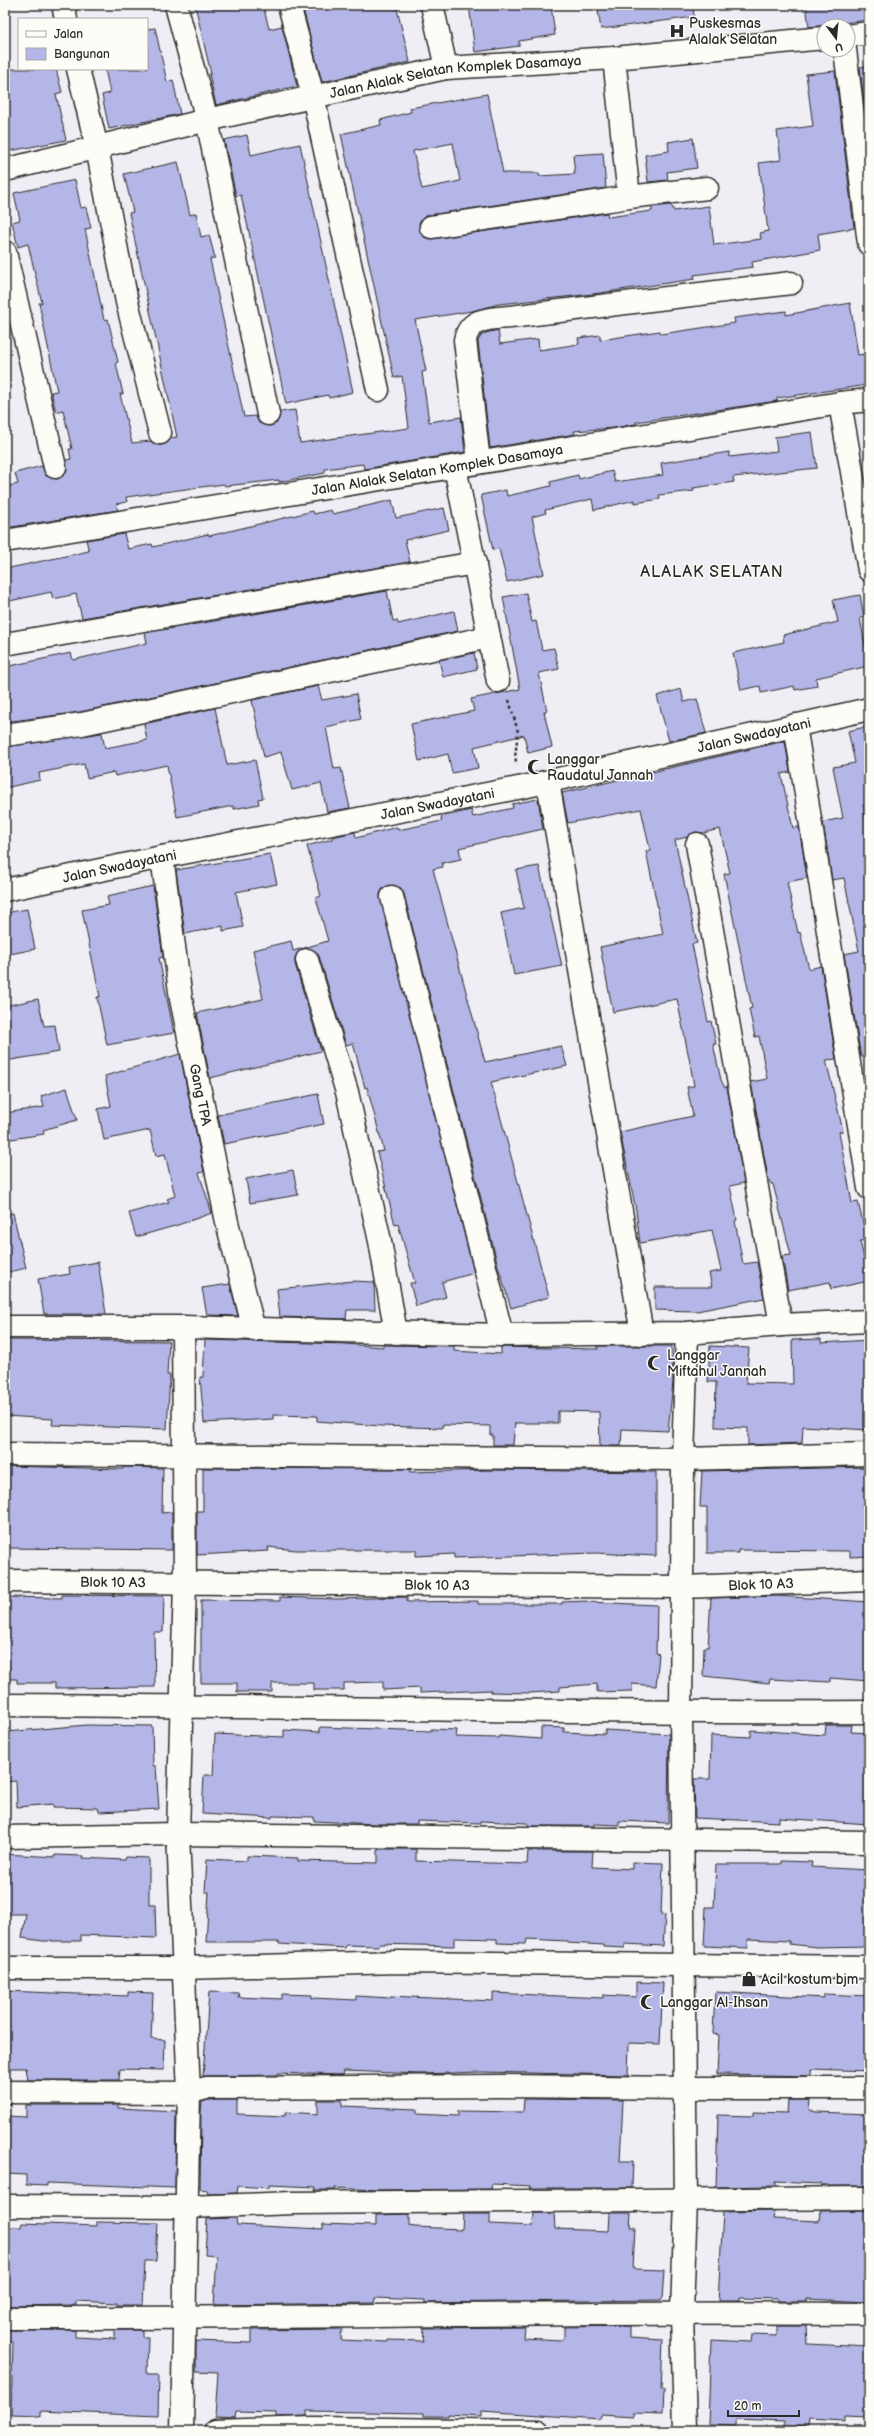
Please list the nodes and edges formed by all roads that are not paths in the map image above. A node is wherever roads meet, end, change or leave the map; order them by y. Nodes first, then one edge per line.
1 (63, 5) edge
2 (176, 5) edge
3 (289, 5) edge
4 (432, 5) edge
5 (66, 18) edge
6 (869, 33) edge
7 (856, 35) edge
8 (816, 39) edge
9 (614, 58) junction
10 (847, 58) edge
11 (446, 68) junction
12 (78, 70) edge
13 (313, 96) junction
14 (207, 120) junction
15 (97, 148) junction
16 (5, 170) edge
17 (707, 188) dead end
18 (629, 197) junction
19 (432, 227) dead end
20 (869, 244) edge
21 (5, 252) edge
22 (791, 283) dead end
23 (378, 390) dead end
24 (869, 400) edge
25 (840, 403) junction
26 (268, 414) dead end
27 (160, 433) dead end
28 (479, 462) junction
29 (55, 467) dead end
30 (455, 467) junction
31 (5, 540) edge
32 (475, 563) junction
33 (869, 570) edge
34 (489, 637) junction
35 (5, 644) edge
36 (498, 681) road end
37 (869, 709) edge
38 (795, 725) junction
39 (5, 735) edge
40 (548, 782) junction
41 (697, 844) dead end
42 (162, 857) junction
43 (5, 890) edge
44 (392, 897) dead end
45 (307, 960) dead end
46 (869, 1188) edge
47 (869, 1321) edge
48 (781, 1324) junction
49 (5, 1327) edge
50 (183, 1327) junction
51 (254, 1330) junction
52 (686, 1333) junction
53 (396, 1334) junction
54 (642, 1334) junction
55 (502, 1335) junction
56 (5, 1454) edge
57 (185, 1454) junction
58 (869, 1454) edge
59 (683, 1459) junction
60 (869, 1580) edge
61 (5, 1581) edge
62 (185, 1582) junction
63 (683, 1587) junction
64 (5, 1705) edge
65 (181, 1706) junction
66 (869, 1712) edge
67 (681, 1713) junction
68 (178, 1834) junction
69 (5, 1837) edge
70 (681, 1841) junction
71 (869, 1842) edge
72 (682, 1963) junction
73 (869, 1967) edge
74 (5, 1968) edge
75 (182, 1968) junction
76 (683, 2088) junction
77 (869, 2088) edge
78 (5, 2092) edge
79 (189, 2093) junction
80 (869, 2198) edge
81 (686, 2200) junction
82 (5, 2206) edge
83 (187, 2207) junction
84 (682, 2312) junction
85 (869, 2314) edge
86 (5, 2318) edge
87 (184, 2319) junction
88 (182, 2431) edge
89 (215, 2431) edge
90 (539, 2431) edge
91 (685, 2431) edge

1 - 5 street
2 - 14 street
3 - 13 street
4 - 11 street
6 - 7 street
8 - 9 street, Jalan Alalak Selatan Komplek Dasamaya
9 - 11 street, Jalan Alalak Selatan Komplek Dasamaya
9 - 18 street
10 - 20 street
11 - 13 street, Jalan Alalak Selatan Komplek Dasamaya
12 - 15 street
13 - 14 street, Jalan Alalak Selatan Komplek Dasamaya
13 - 23 street
14 - 15 street, Jalan Alalak Selatan Komplek Dasamaya
14 - 26 street
15 - 16 street, Jalan Alalak Selatan Komplek Dasamaya
15 - 27 street
17 - 18 street
18 - 19 street
21 - 29 street
22 - 28 street
24 - 25 street, Jalan Alalak Selatan Komplek Dasamaya
25 - 28 street, Jalan Alalak Selatan Komplek Dasamaya
25 - 33 street
28 - 30 street, Jalan Alalak Selatan Komplek Dasamaya
30 - 31 street, Jalan Alalak Selatan Komplek Dasamaya
30 - 32 street
32 - 34 street
32 - 35 street
34 - 36 street
34 - 39 street
37 - 38 street, Jalan Swadayatani
38 - 40 street, Jalan Swadayatani
38 - 46 street
40 - 42 street, Jalan Swadayatani
40 - 54 street
41 - 48 street
42 - 43 street, Jalan Swadayatani
42 - 51 street, Gang TPA
44 - 55 street
45 - 53 street
47 - 48 street
48 - 52 street
49 - 50 street
50 - 51 street
50 - 57 street
51 - 53 street
52 - 54 street
52 - 59 street
53 - 55 street
54 - 55 street
56 - 57 street
57 - 59 street
57 - 62 street
58 - 59 street
59 - 63 street
60 - 63 street, Blok 10 A3
61 - 62 street, Blok 10 A3
62 - 63 street, Blok 10 A3
62 - 65 street
63 - 67 street
64 - 65 street
65 - 67 street
65 - 68 street
66 - 67 street
67 - 70 street
68 - 69 street
68 - 70 street
68 - 75 street
70 - 71 street
70 - 72 street
72 - 73 street
72 - 75 street
72 - 76 street
74 - 75 street
75 - 79 street
76 - 77 street
76 - 79 street
76 - 81 street
78 - 79 street
79 - 83 street
80 - 81 street
81 - 83 street
81 - 84 street
82 - 83 street
83 - 87 street
84 - 85 street
84 - 87 street
84 - 91 street
86 - 87 street
87 - 88 street
89 - 90 street

